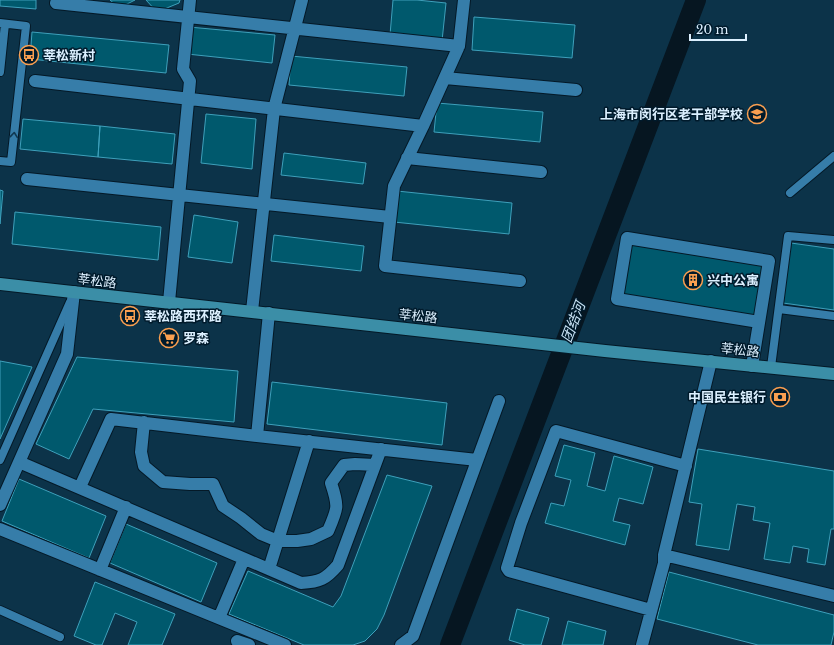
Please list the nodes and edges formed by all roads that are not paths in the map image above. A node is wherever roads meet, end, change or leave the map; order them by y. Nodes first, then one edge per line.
1 (58, 0) edge
2 (190, 0) edge
3 (302, 0) edge
4 (464, 0) edge
5 (188, 17) junction
6 (3, 24) edge
7 (294, 29) junction
8 (459, 46) junction
9 (0, 72) edge
10 (445, 78) junction
11 (34, 81) dead end
12 (576, 90) dead end
13 (188, 99) junction
14 (274, 109) junction
15 (423, 126) junction
16 (834, 156) edge
17 (407, 158) junction
18 (0, 161) edge
19 (541, 172) dead end
20 (27, 179) dead end
21 (790, 193) dead end
22 (180, 195) junction
23 (263, 204) junction
24 (390, 217) junction
25 (834, 240) edge
26 (520, 281) dead end
27 (0, 284) edge
28 (74, 292) junction
29 (170, 302) junction
30 (779, 309) junction
31 (252, 311) junction
32 (269, 313) junction
33 (834, 316) edge
34 (760, 322) junction
35 (711, 361) junction
36 (752, 366) junction
37 (771, 368) junction
38 (834, 374) edge
39 (499, 401) dead end
40 (144, 422) junction
41 (257, 436) junction
42 (310, 442) junction
43 (381, 449) junction
44 (0, 460) edge
45 (478, 460) junction
46 (19, 462) junction
47 (375, 465) junction
48 (686, 466) junction
49 (80, 487) junction
50 (0, 505) edge
51 (126, 507) junction
52 (0, 529) edge
53 (278, 541) junction
54 (664, 555) junction
55 (244, 559) junction
56 (269, 569) junction
57 (100, 570) junction
58 (834, 596) edge
59 (0, 610) edge
60 (651, 610) junction
61 (219, 618) junction
62 (60, 636) dead end
63 (285, 645) edge
64 (401, 645) edge
65 (642, 645) edge

1 - 5 street
2 - 5 street
3 - 7 street
4 - 8 street
5 - 7 street
5 - 13 street
6 - 9 lane
18 -> 6 lane
7 - 8 street
7 - 14 street
8 - 10 street
10 - 12 street
10 - 15 street
11 - 13 street
13 - 14 street
13 - 22 street
14 - 15 street
14 - 23 street
15 - 17 street
16 - 21 lane
17 - 19 street
17 - 24 street
20 - 22 street
22 - 23 street
22 - 29 street
23 - 24 street
23 - 31 street
24 - 26 street
25 - 30 lane
27 - 28 main road, 莘松路
28 - 29 main road, 莘松路
28 - 44 lane
28 - 46 street
29 - 31 main road, 莘松路
30 - 33 lane
30 - 37 lane
31 - 32 main road, 莘松路
32 - 35 main road, 莘松路
32 - 41 street
34 - 34 street
34 - 36 street
35 - 36 main road, 莘松路
35 - 48 street
36 - 37 main road, 莘松路
37 - 38 main road, 莘松路
39 - 45 street
40 - 41 street
40 - 49 street
40 - 53 street
41 - 42 street
42 - 43 street
42 - 53 street
43 - 45 street
43 - 47 street
45 - 64 street
46 - 49 street
46 - 50 street
47 - 53 street
47 - 56 street
48 - 54 street
48 - 60 street
49 - 51 street
51 - 55 street
51 - 57 street
52 - 57 street
53 - 56 street
54 - 58 street
54 - 60 street
55 - 56 street
55 - 61 street
57 - 61 street
59 - 62 lane
60 - 65 street
61 - 63 street

